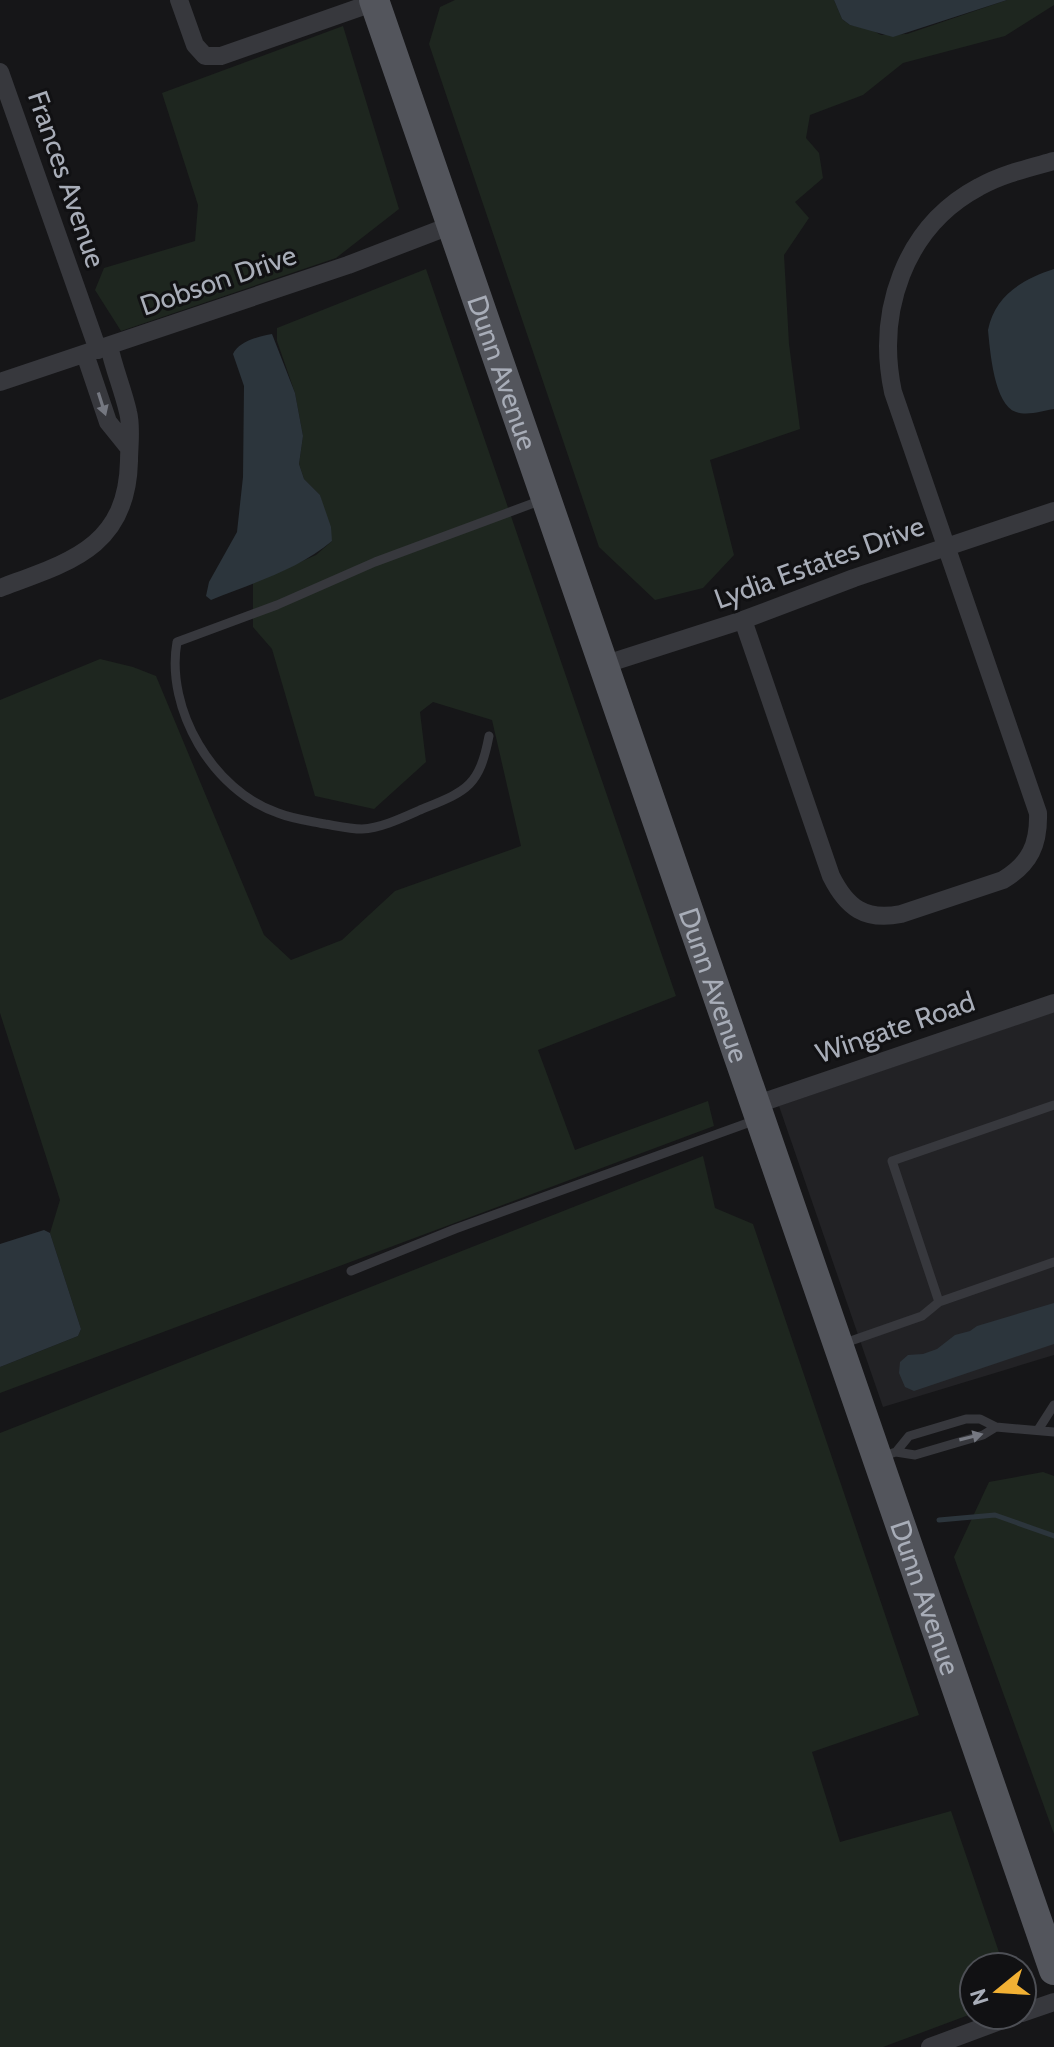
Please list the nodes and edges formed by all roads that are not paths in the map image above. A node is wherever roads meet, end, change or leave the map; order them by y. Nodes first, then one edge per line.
1 (179, 0) edge
2 (376, 1) edge
3 (0, 72) edge
4 (1054, 161) edge
5 (452, 225) junction
6 (97, 350) junction
7 (0, 382) edge
8 (545, 499) junction
9 (1054, 511) edge
10 (947, 546) junction
11 (0, 588) edge
12 (743, 620) junction
13 (603, 665) junction
14 (489, 736) dead end
15 (1054, 1003) edge
16 (1054, 1105) edge
17 (757, 1112) junction
18 (1054, 1262) edge
19 (351, 1271) dead end
20 (939, 1302) junction
21 (838, 1345) junction
22 (1054, 1405) edge
23 (996, 1427) junction
24 (1038, 1430) junction
25 (1054, 1432) edge
26 (886, 1455) junction
27 (1054, 1970) edge
28 (973, 2031) edge
29 (930, 2047) edge

1 - 2 street
2 - 5 main road, Dunn Avenue
3 - 6 street, Frances Avenue
4 - 10 street
5 - 6 street, Dobson Drive
5 - 8 main road, Dunn Avenue
6 - 7 street, Dobson Drive
6 - 11 street, Frances Avenue
8 - 13 main road, Dunn Avenue
8 - 14 lane
9 - 10 street, Lydia Estates Drive
10 - 12 street, Lydia Estates Drive
10 - 12 street
12 - 13 street, Lydia Estates Drive
13 - 17 main road, Dunn Avenue
15 - 17 street, Wingate Road
16 - 20 lane
17 - 19 lane
17 - 21 main road, Dunn Avenue
18 - 20 lane
20 - 21 lane
21 - 26 main road, Dunn Avenue
22 - 24 lane
23 - 24 lane
26 -> 23 lane
23 - 26 lane
24 - 25 lane
26 - 27 main road, Dunn Avenue
28 - 29 street

